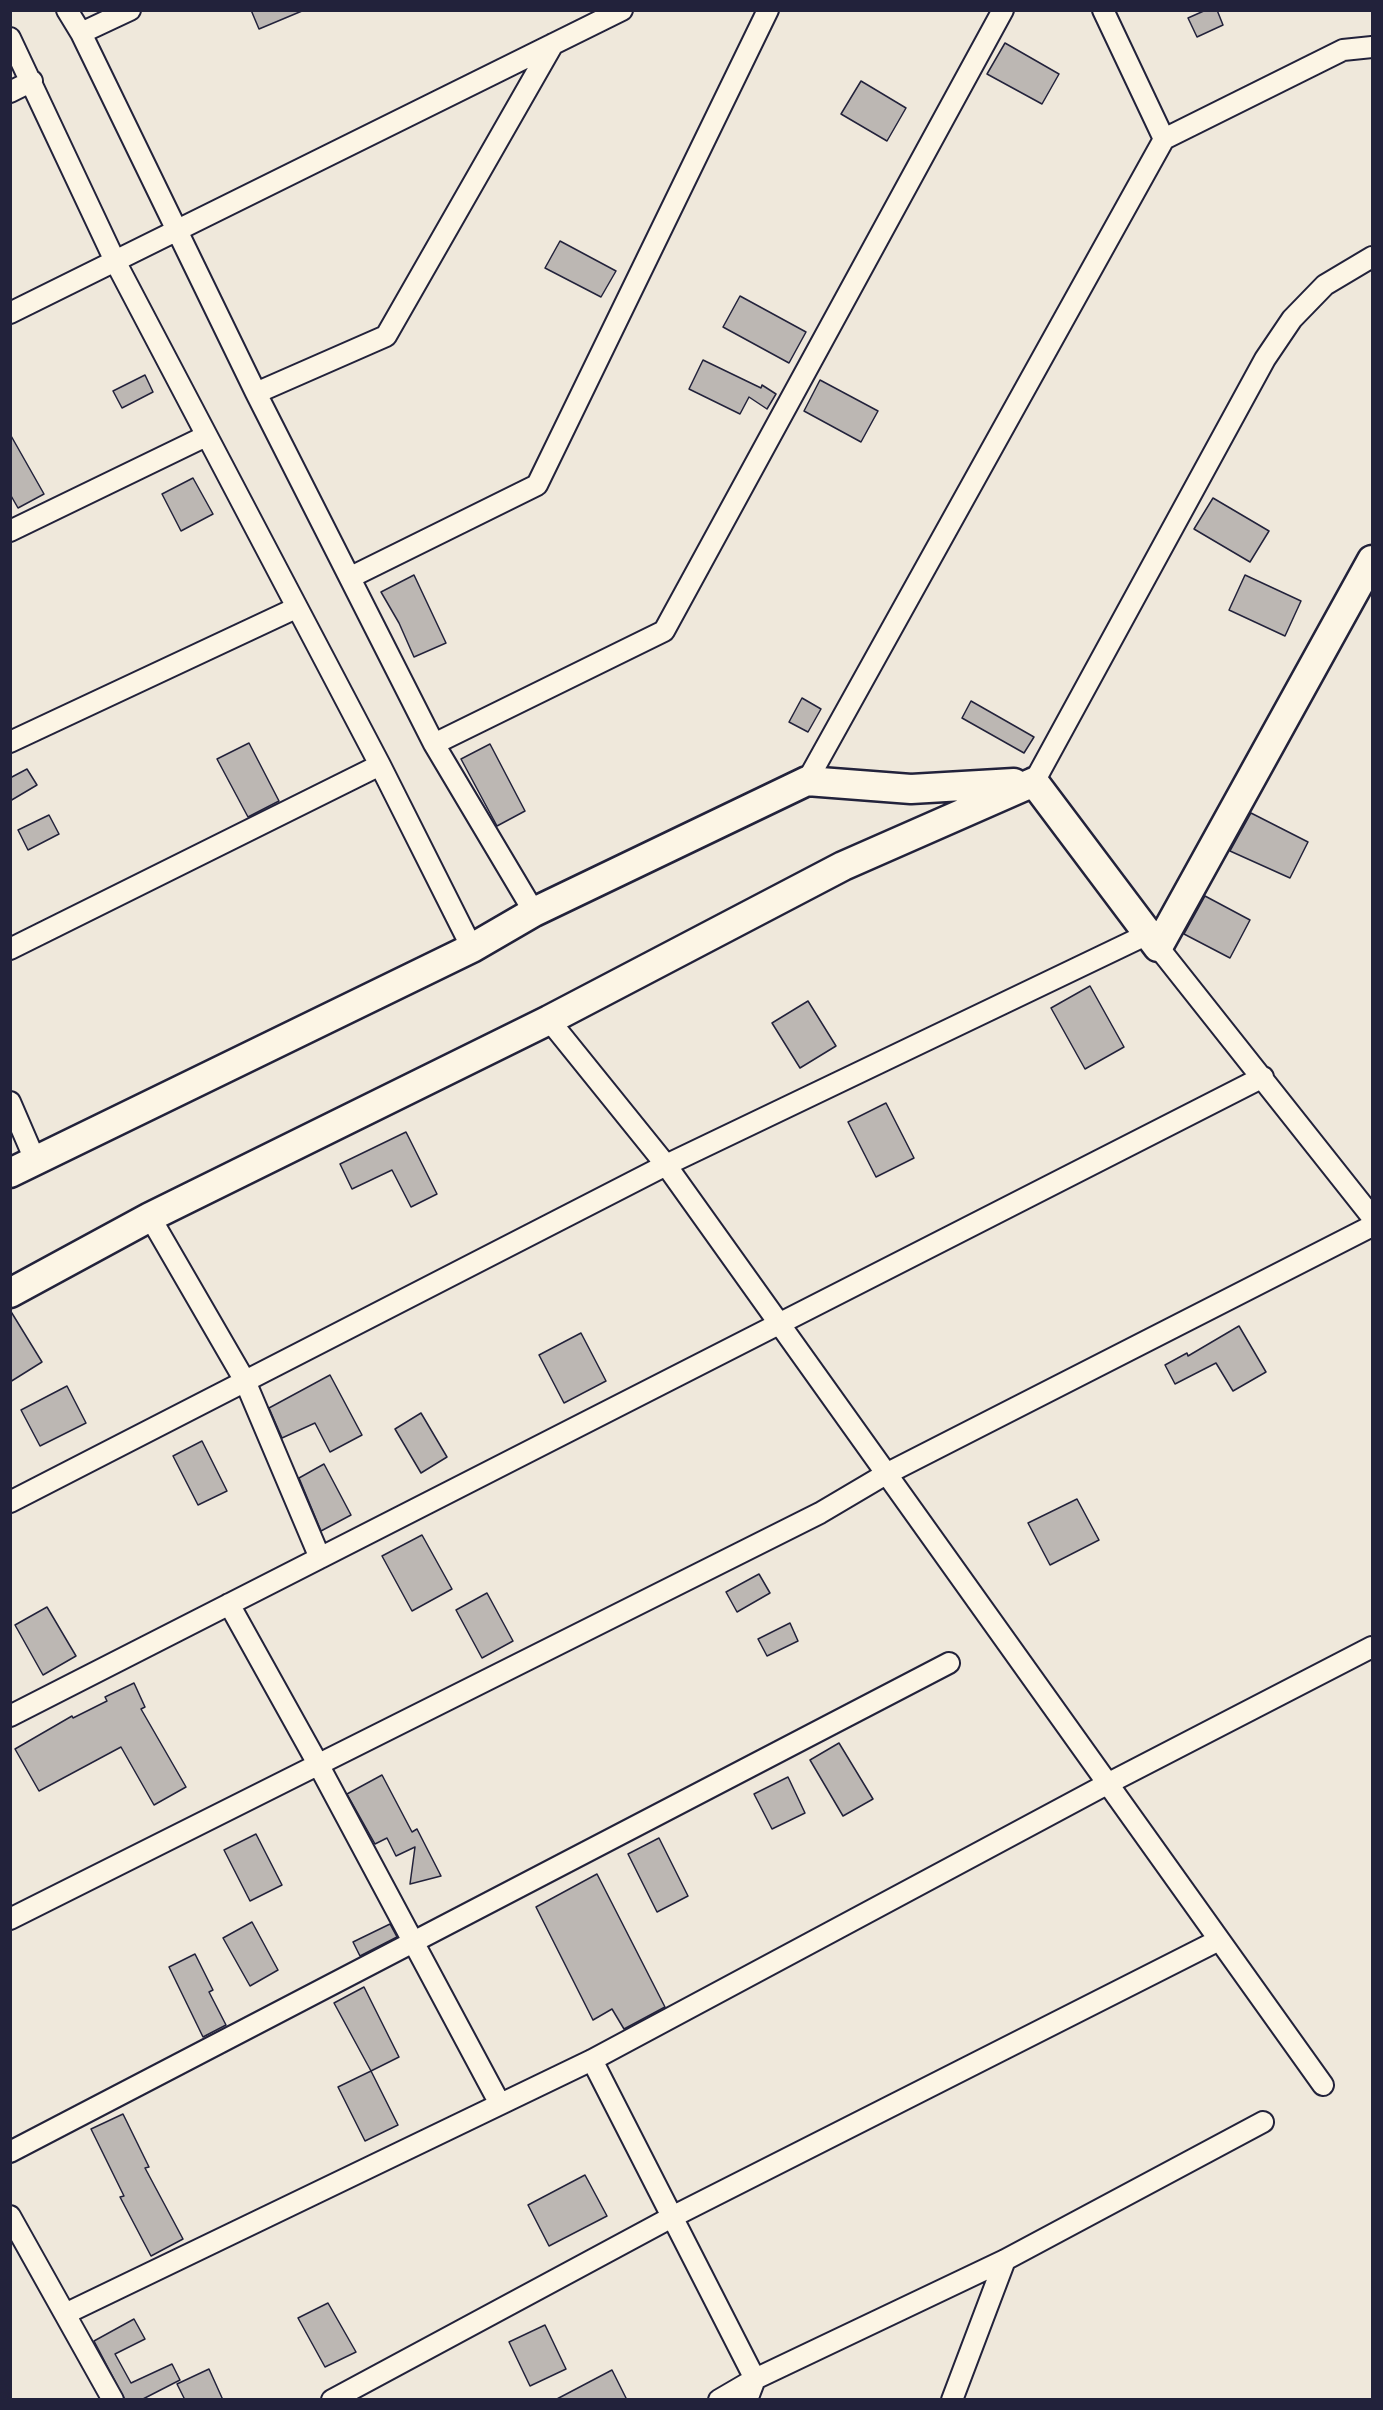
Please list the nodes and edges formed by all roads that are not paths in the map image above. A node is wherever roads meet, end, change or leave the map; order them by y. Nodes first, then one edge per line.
1 (67, 10) edge
2 (130, 10) edge
3 (622, 10) edge
4 (768, 10) edge
5 (1003, 10) edge
6 (1103, 10) edge
7 (81, 33) junction
8 (10, 38) edge
9 (553, 44) junction
10 (1372, 48) edge
11 (32, 81) junction
12 (10, 92) edge
13 (1164, 139) junction
14 (176, 230) junction
15 (1372, 257) edge
16 (115, 261) junction
17 (10, 313) edge
18 (256, 393) junction
19 (206, 436) junction
20 (10, 531) edge
21 (1372, 560) edge
22 (351, 577) junction
23 (296, 608) junction
24 (10, 742) edge
25 (435, 744) junction
26 (380, 765) junction
27 (807, 781) junction
28 (1034, 782) junction
29 (534, 912) junction
30 (1153, 940) junction
31 (472, 948) junction
32 (10, 949) edge
33 (549, 1020) junction
34 (1263, 1077) junction
35 (10, 1102) edge
36 (666, 1165) junction
37 (23, 1166) edge
38 (150, 1216) junction
39 (1372, 1217) edge
40 (1372, 1226) edge
41 (10, 1293) edge
42 (778, 1324) junction
43 (245, 1381) junction
44 (886, 1474) junction
45 (10, 1502) edge
46 (320, 1558) junction
47 (229, 1604) junction
48 (1372, 1647) edge
49 (950, 1663) dead end
50 (10, 1716) edge
51 (318, 1764) junction
52 (1107, 1784) junction
53 (10, 1919) edge
54 (1219, 1940) junction
55 (412, 1943) junction
56 (592, 2060) junction
57 (1323, 2085) dead end
58 (500, 2104) junction
59 (1263, 2122) dead end
60 (10, 2152) edge
61 (10, 2216) edge
62 (672, 2217) junction
63 (1005, 2260) junction
64 (65, 2314) junction
65 (755, 2379) junction
66 (113, 2400) edge
67 (332, 2400) edge
68 (719, 2400) edge
69 (747, 2400) edge
70 (952, 2400) edge

1 - 7 street
2 - 7 street
3 - 9 street
4 - 22 street
5 - 25 street
6 - 13 street
7 - 14 street
8 - 11 street
9 - 14 street
9 - 18 street
10 - 13 street
11 - 12 street
11 - 16 street
13 - 27 street
14 - 16 street
14 - 18 street
15 - 28 street
16 - 17 street
16 - 19 street
18 - 22 street
19 - 20 street
19 - 23 street
21 - 30 street
22 - 25 street
23 - 24 street
23 - 26 street
25 - 29 street
26 - 31 street
26 - 32 street
27 - 28 street
27 - 29 street
28 - 30 street
28 - 33 street
29 - 31 street
30 - 34 street
30 - 36 street
31 - 37 street
33 - 36 street
33 - 38 street
34 - 39 street
34 - 42 street
35 - 37 street
36 - 42 street
36 - 43 street
38 - 41 street
38 - 43 street
40 - 44 street
42 - 44 street
42 - 46 street
43 - 45 street
43 - 46 street
44 - 51 street
44 - 52 street
46 - 47 street
47 - 50 street
47 - 51 street
48 - 52 street
49 - 55 street
51 - 53 street
51 - 55 street
52 - 54 street
52 - 56 street
54 - 57 street
54 - 62 street
55 - 58 street
55 - 60 street
56 - 58 street
56 - 62 street
58 - 64 street
59 - 63 street
61 - 64 street
62 - 65 street
62 - 67 street
63 - 65 street
63 - 70 street
64 - 66 street
65 - 68 street
65 - 69 street

